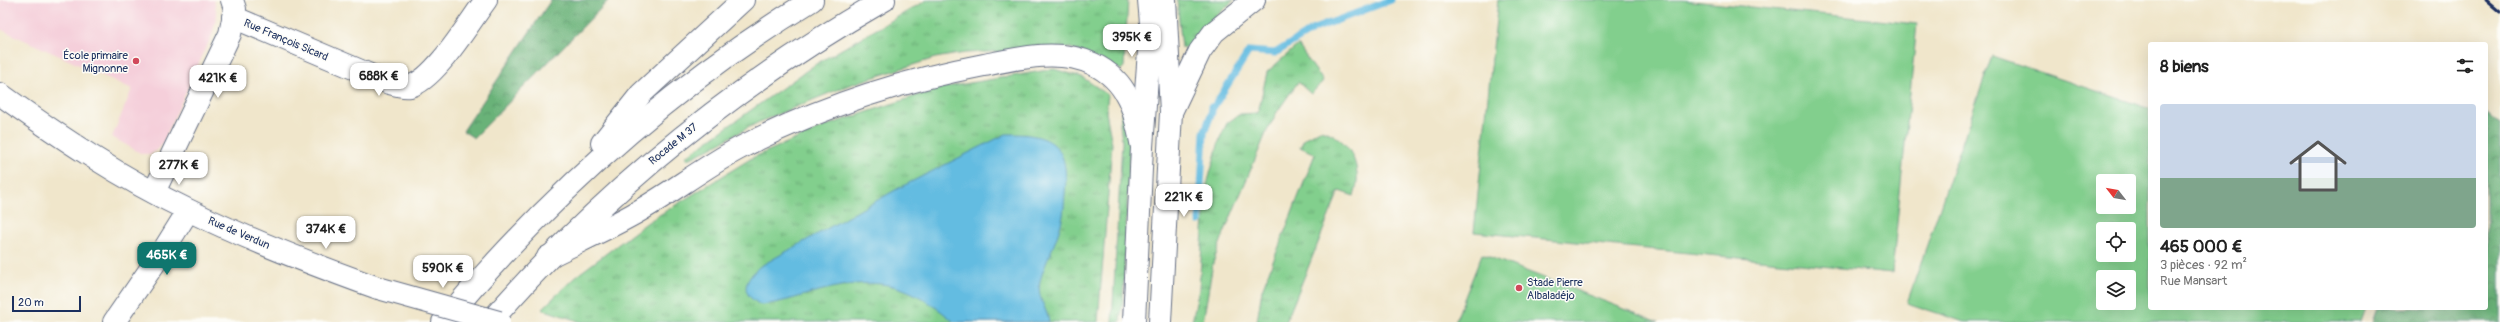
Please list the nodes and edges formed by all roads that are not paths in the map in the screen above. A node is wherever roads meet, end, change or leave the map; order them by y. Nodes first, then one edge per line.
1 (486, 0) edge
2 (743, 0) edge
3 (812, 0) edge
4 (884, 0) edge
5 (1149, 0) edge
6 (1165, 0) edge
7 (1254, 0) edge
8 (233, 9) edge
9 (0, 94) edge
10 (0, 109) edge
11 (1171, 112) junction
12 (60, 137) junction
13 (1142, 147) junction
14 (154, 192) junction
15 (562, 192) junction
16 (188, 210) junction
17 (548, 257) junction
18 (114, 322) edge
19 (443, 322) edge
20 (490, 322) edge
21 (498, 322) edge
22 (1134, 322) edge
23 (1160, 322) edge

1 - 8 main road, Rue François Sicard
2 - 15 main road
3 - 15 main road
4 - 17 main road, Rocade M 37
5 - 13 main road
6 - 11 main road
7 - 11 main road
8 - 14 main road
9 - 12 main road, Rue de Verdun
10 - 12 main road, Rue de Verdun
11 - 23 main road
12 - 14 main road, Rue de Verdun
13 - 17 main road
13 - 22 main road
14 - 16 main road, Rue de Verdun
15 - 19 main road
16 - 18 main road
16 - 21 main road, Rue de Verdun, bridge
17 - 20 main road, Rocade M 37

